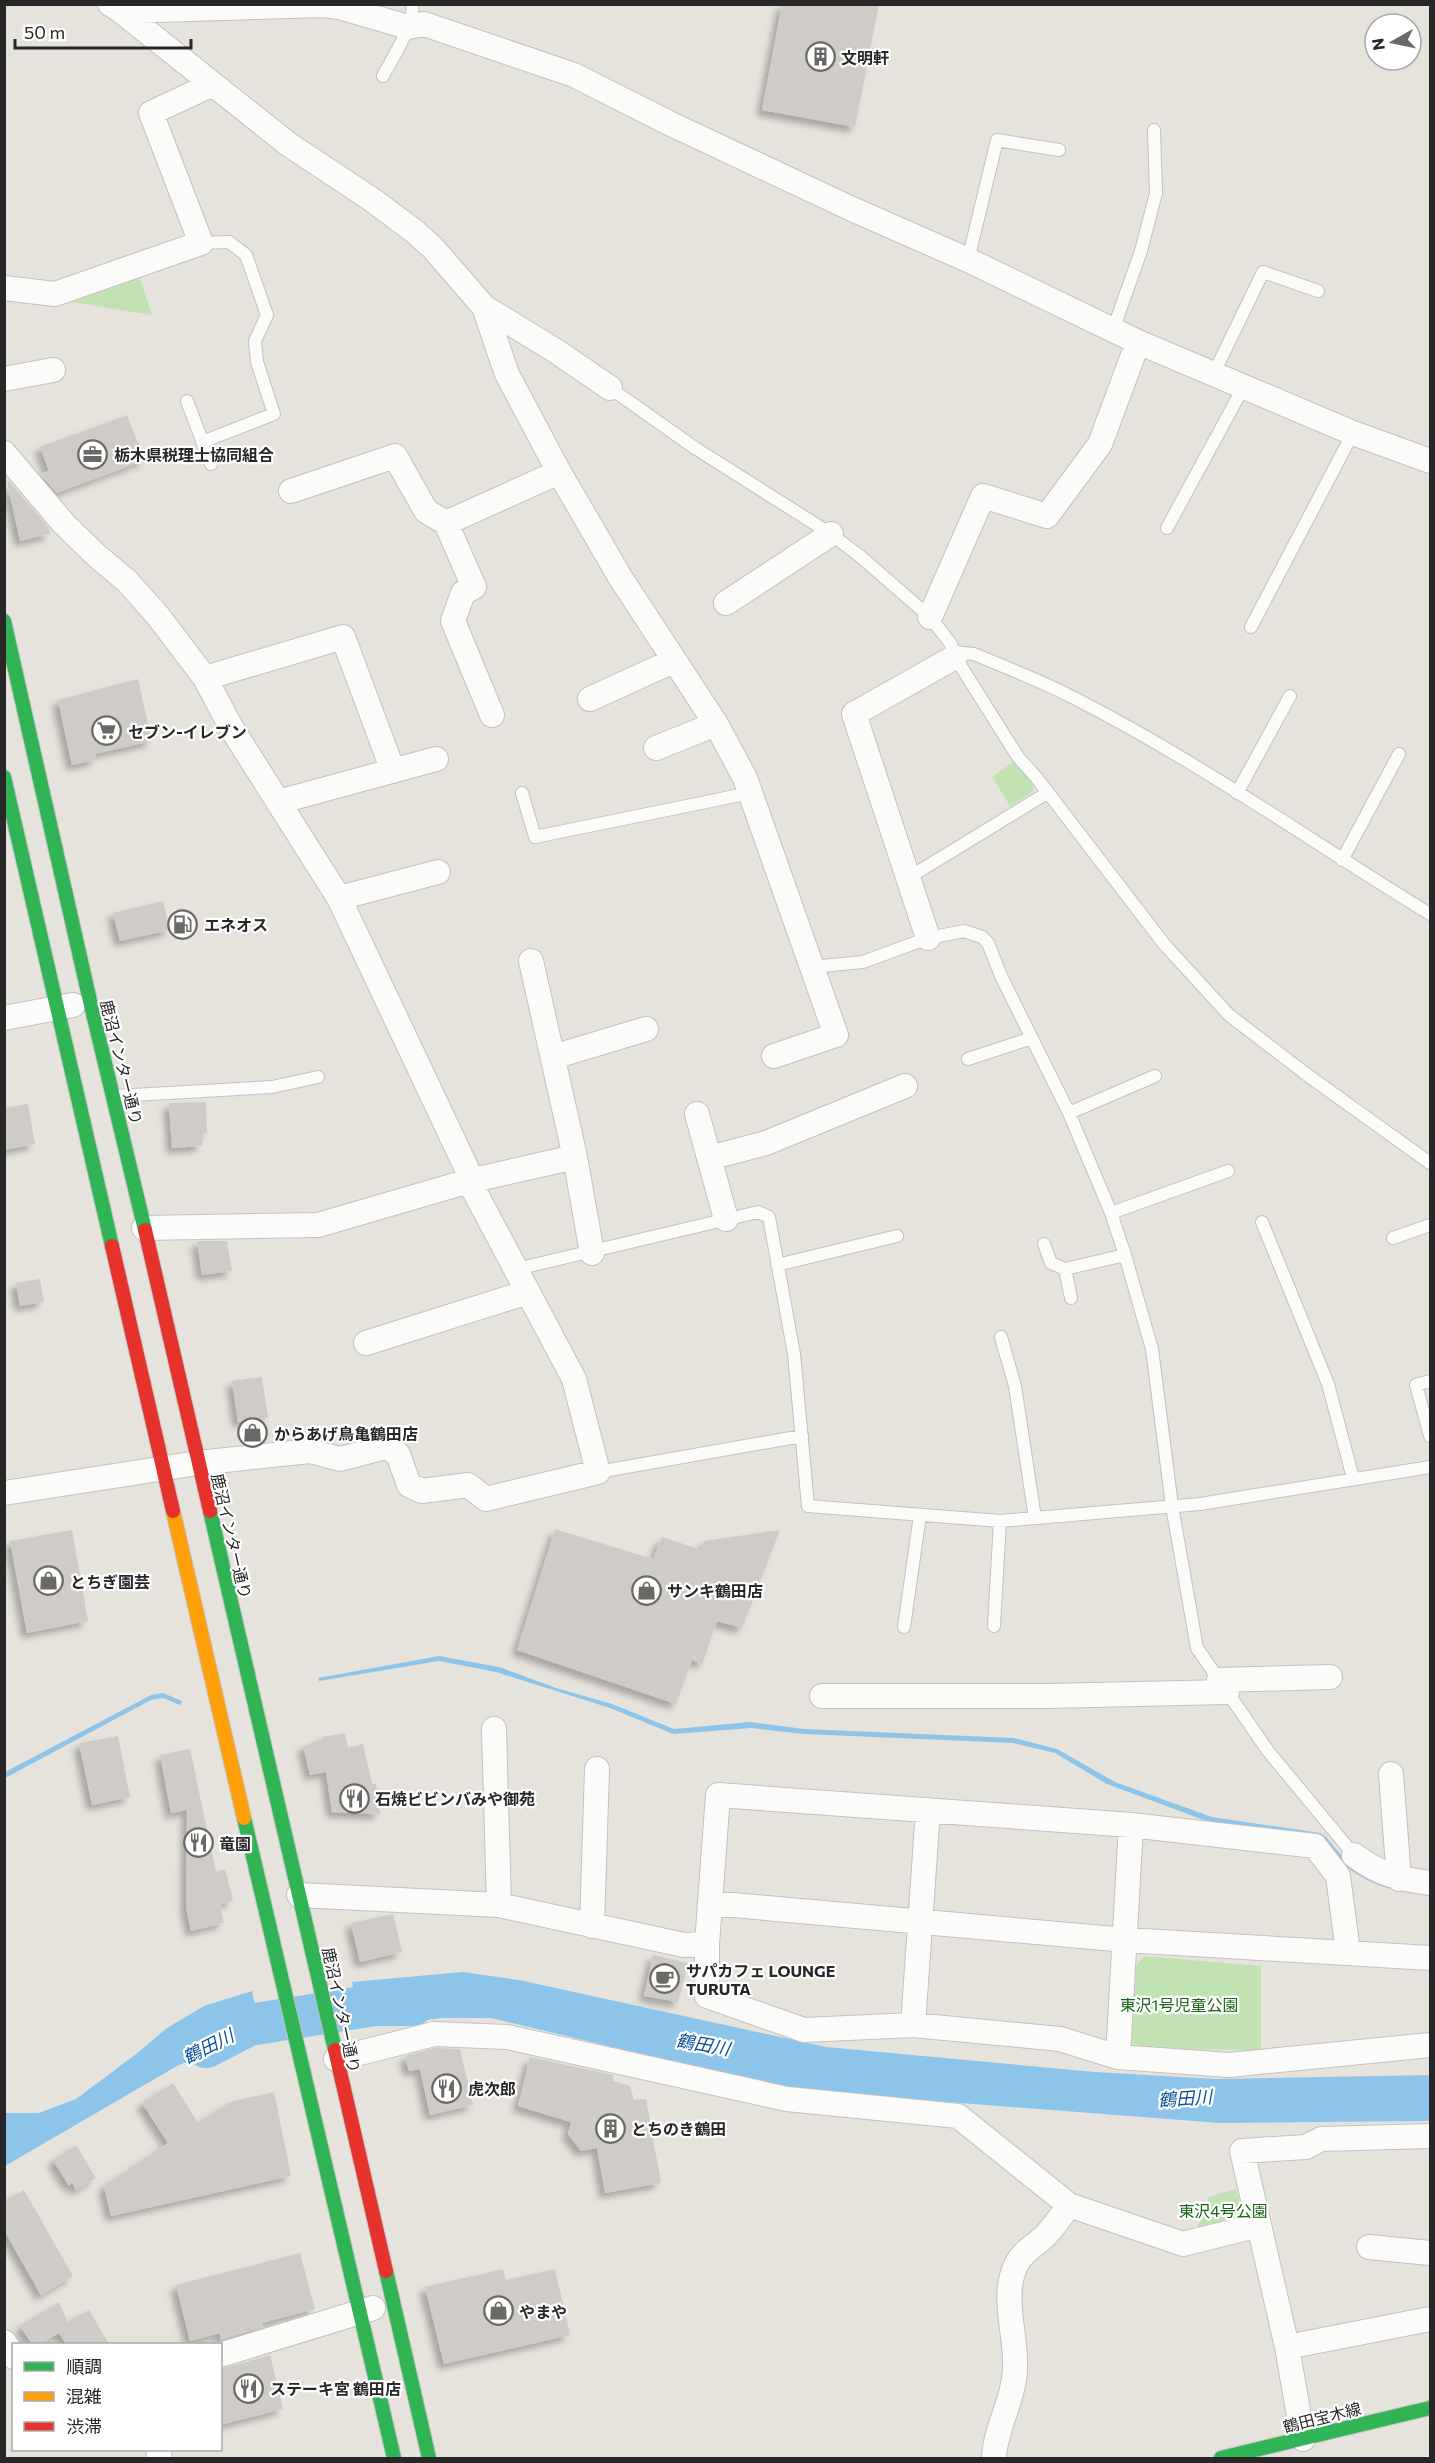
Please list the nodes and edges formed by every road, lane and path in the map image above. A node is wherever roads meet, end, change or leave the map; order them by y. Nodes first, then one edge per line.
1 (116, 8) edge
2 (410, 16) edge
3 (383, 76) dead end
4 (211, 85) junction
5 (1154, 130) dead end
6 (1059, 150) dead end
7 (201, 243) junction
8 (968, 260) junction
9 (4, 288) edge
10 (1318, 291) dead end
11 (484, 307) junction
12 (1113, 330) junction
13 (1138, 342) junction
14 (53, 370) dead end
15 (1213, 375) junction
16 (4, 379) edge
17 (610, 388) joint
18 (1243, 388) junction
19 (187, 401) dead end
20 (1353, 433) junction
21 (202, 442) junction
22 (4, 453) edge
23 (1431, 461) edge
24 (211, 464) dead end
25 (559, 472) junction
26 (291, 491) dead end
27 (446, 523) junction
28 (1167, 528) dead end
29 (831, 534) junction
30 (726, 603) dead end
31 (930, 617) junction
32 (4, 621) edge
33 (1251, 627) dead end
34 (955, 657) junction
35 (673, 661) junction
36 (205, 678) junction
37 (1290, 696) dead end
38 (590, 699) dead end
39 (492, 716) dead end
40 (716, 724) junction
41 (656, 748) dead end
42 (1399, 754) dead end
43 (436, 759) dead end
44 (393, 771) junction
45 (4, 777) edge
46 (522, 793) dead end
47 (750, 793) junction
48 (1047, 793) junction
49 (1237, 793) junction
50 (278, 802) junction
51 (1342, 860) junction
52 (438, 872) dead end
53 (908, 878) junction
54 (339, 898) junction
55 (1431, 914) edge
56 (928, 938) junction
57 (531, 961) dead end
58 (812, 967) junction
59 (90, 1001) junction
60 (58, 1008) junction
61 (4, 1018) edge
62 (646, 1029) dead end
63 (1032, 1038) junction
64 (774, 1056) dead end
65 (553, 1057) junction
66 (968, 1059) dead end
67 (1155, 1076) dead end
68 (318, 1077) dead end
69 (905, 1086) dead end
70 (114, 1096) junction
71 (1069, 1113) junction
72 (697, 1114) dead end
73 (575, 1157) junction
74 (709, 1158) junction
75 (1431, 1163) edge
76 (1228, 1171) dead end
77 (470, 1181) junction
78 (1111, 1213) junction
79 (726, 1219) junction
80 (1262, 1222) dead end
81 (1431, 1225) edge
82 (144, 1228) junction
83 (897, 1236) dead end
84 (1393, 1238) dead end
85 (1044, 1244) dead end
86 (592, 1253) junction
87 (1125, 1255) junction
88 (777, 1265) junction
89 (516, 1269) junction
90 (1065, 1269) junction
91 (528, 1292) junction
92 (1071, 1298) dead end
93 (1001, 1337) dead end
94 (366, 1343) dead end
95 (1431, 1381) edge
96 (802, 1436) junction
97 (1431, 1436) edge
98 (198, 1463) junction
99 (1431, 1467) edge
100 (164, 1468) junction
101 (598, 1473) junction
102 (1353, 1478) junction
103 (4, 1492) edge
104 (1172, 1506) junction
105 (920, 1515) junction
106 (1035, 1518) junction
107 (1000, 1521) junction
108 (994, 1626) dead end
109 (904, 1627) dead end
110 (1330, 1677) dead end
111 (1223, 1686) junction
112 (822, 1696) dead end
113 (494, 1729) dead end
114 (597, 1769) dead end
115 (1391, 1774) dead end
116 (928, 1810) junction
117 (1131, 1825) junction
118 (1354, 1855) joint
119 (1399, 1879) junction
120 (1431, 1882) edge
121 (299, 1895) junction
122 (710, 1903) junction
123 (499, 1905) junction
124 (921, 1921) junction
125 (592, 1926) junction
126 (1126, 1940) junction
127 (707, 1944) junction
128 (1348, 1952) junction
129 (1431, 1958) edge
130 (913, 2025) junction
131 (1431, 2045) edge
132 (334, 2049) junction
133 (1118, 2057) junction
134 (1431, 2136) edge
135 (1069, 2205) junction
136 (1259, 2225) junction
137 (1369, 2247) dead end
138 (1431, 2253) edge
139 (393, 2302) junction
140 (360, 2311) junction
141 (1431, 2319) edge
142 (1287, 2347) junction
143 (222, 2354) edge
144 (1431, 2408) edge
145 (1303, 2439) junction
146 (394, 2458) edge
147 (429, 2458) edge
148 (994, 2458) edge
149 (1221, 2458) edge

1 - 2 street
1 - 4 street
2 - 3 lane
2 - 8 street
4 - 7 street
4 - 11 street
5 - 12 lane
6 - 8 lane
7 - 9 street
7 - 21 lane
8 - 12 street
10 - 15 lane
11 - 17 street
11 - 25 street
12 - 13 street
13 - 15 street
13 - 31 street
14 - 16 street
15 - 18 street
17 - 29 lane
18 - 20 street
18 - 28 lane
19 - 21 lane
20 - 23 street
20 - 33 lane
21 - 24 lane
22 - 36 street
25 - 27 street
25 - 35 street
26 - 27 street
27 - 39 street
29 - 30 street
29 - 31 lane
31 - 34 lane
32 - 59 main road, 鹿沼インター通り
34 - 48 lane
34 - 49 lane
34 - 53 street
35 - 38 street
35 - 40 street
36 - 44 street
36 - 50 street
37 - 49 lane
40 - 41 street
40 - 47 street
42 - 51 lane
43 - 44 street
44 - 50 street
45 - 60 main road
46 - 47 lane
47 - 58 street
48 - 53 lane
48 - 75 lane
49 - 51 lane
50 - 54 street
51 - 55 lane
52 - 54 street
53 - 56 street
54 - 77 street
56 - 58 lane
56 - 63 lane
57 - 65 street
58 - 64 street
59 - 60 street
59 - 70 main road, 鹿沼インター通り
60 - 61 street
60 - 100 main road
62 - 65 street
63 - 66 lane
63 - 71 lane
65 - 73 street
67 - 71 lane
68 - 70 lane
69 - 74 street
70 - 82 main road, 鹿沼インター通り
71 - 78 lane
72 - 74 street
73 - 77 street
73 - 86 street
74 - 79 street
76 - 78 lane
77 - 82 street
77 - 89 street
78 - 87 lane
79 - 86 lane
79 - 88 lane
80 - 102 lane
81 - 84 lane
82 - 98 main road, 鹿沼インター通り
83 - 88 lane
85 - 90 lane
86 - 89 lane
87 - 90 lane
87 - 104 lane
88 - 96 lane
89 - 91 street
90 - 92 lane
91 - 94 street
91 - 101 street
93 - 106 lane
95 - 97 lane
96 - 101 lane
96 - 105 lane
98 - 100 street
98 - 101 street
98 - 121 main road, 鹿沼インター通り
99 - 102 lane
100 - 103 street
100 - 140 main road
102 - 104 lane
104 - 106 lane
104 - 111 lane
105 - 107 lane
105 - 109 lane
106 - 107 lane
107 - 108 lane
110 - 111 street
111 - 112 street
111 - 118 lane
113 - 123 street
114 - 125 street
115 - 119 street
116 - 117 street
116 - 122 street
116 - 124 street
117 - 126 street
117 - 128 street
118 - 119 street
119 - 120 street
121 - 123 street
121 - 132 main road, 鹿沼インター通り
122 - 124 street
122 - 127 street
123 - 125 street
124 - 126 street
124 - 130 street
125 - 127 street
126 - 128 street
126 - 133 street
127 - 130 street
128 - 129 street
130 - 133 street
131 - 133 street
132 - 135 street
132 - 139 main road, 鹿沼インター通り
134 - 136 street
135 - 136 street
135 - 148 street
136 - 142 street
137 - 138 street
139 - 140 street
139 - 147 main road, 鹿沼インター通り
140 - 143 street
140 - 146 main road
141 - 142 street
142 - 145 street
144 - 145 main road, 鶴田宝木線
145 - 149 main road, 鶴田宝木線

